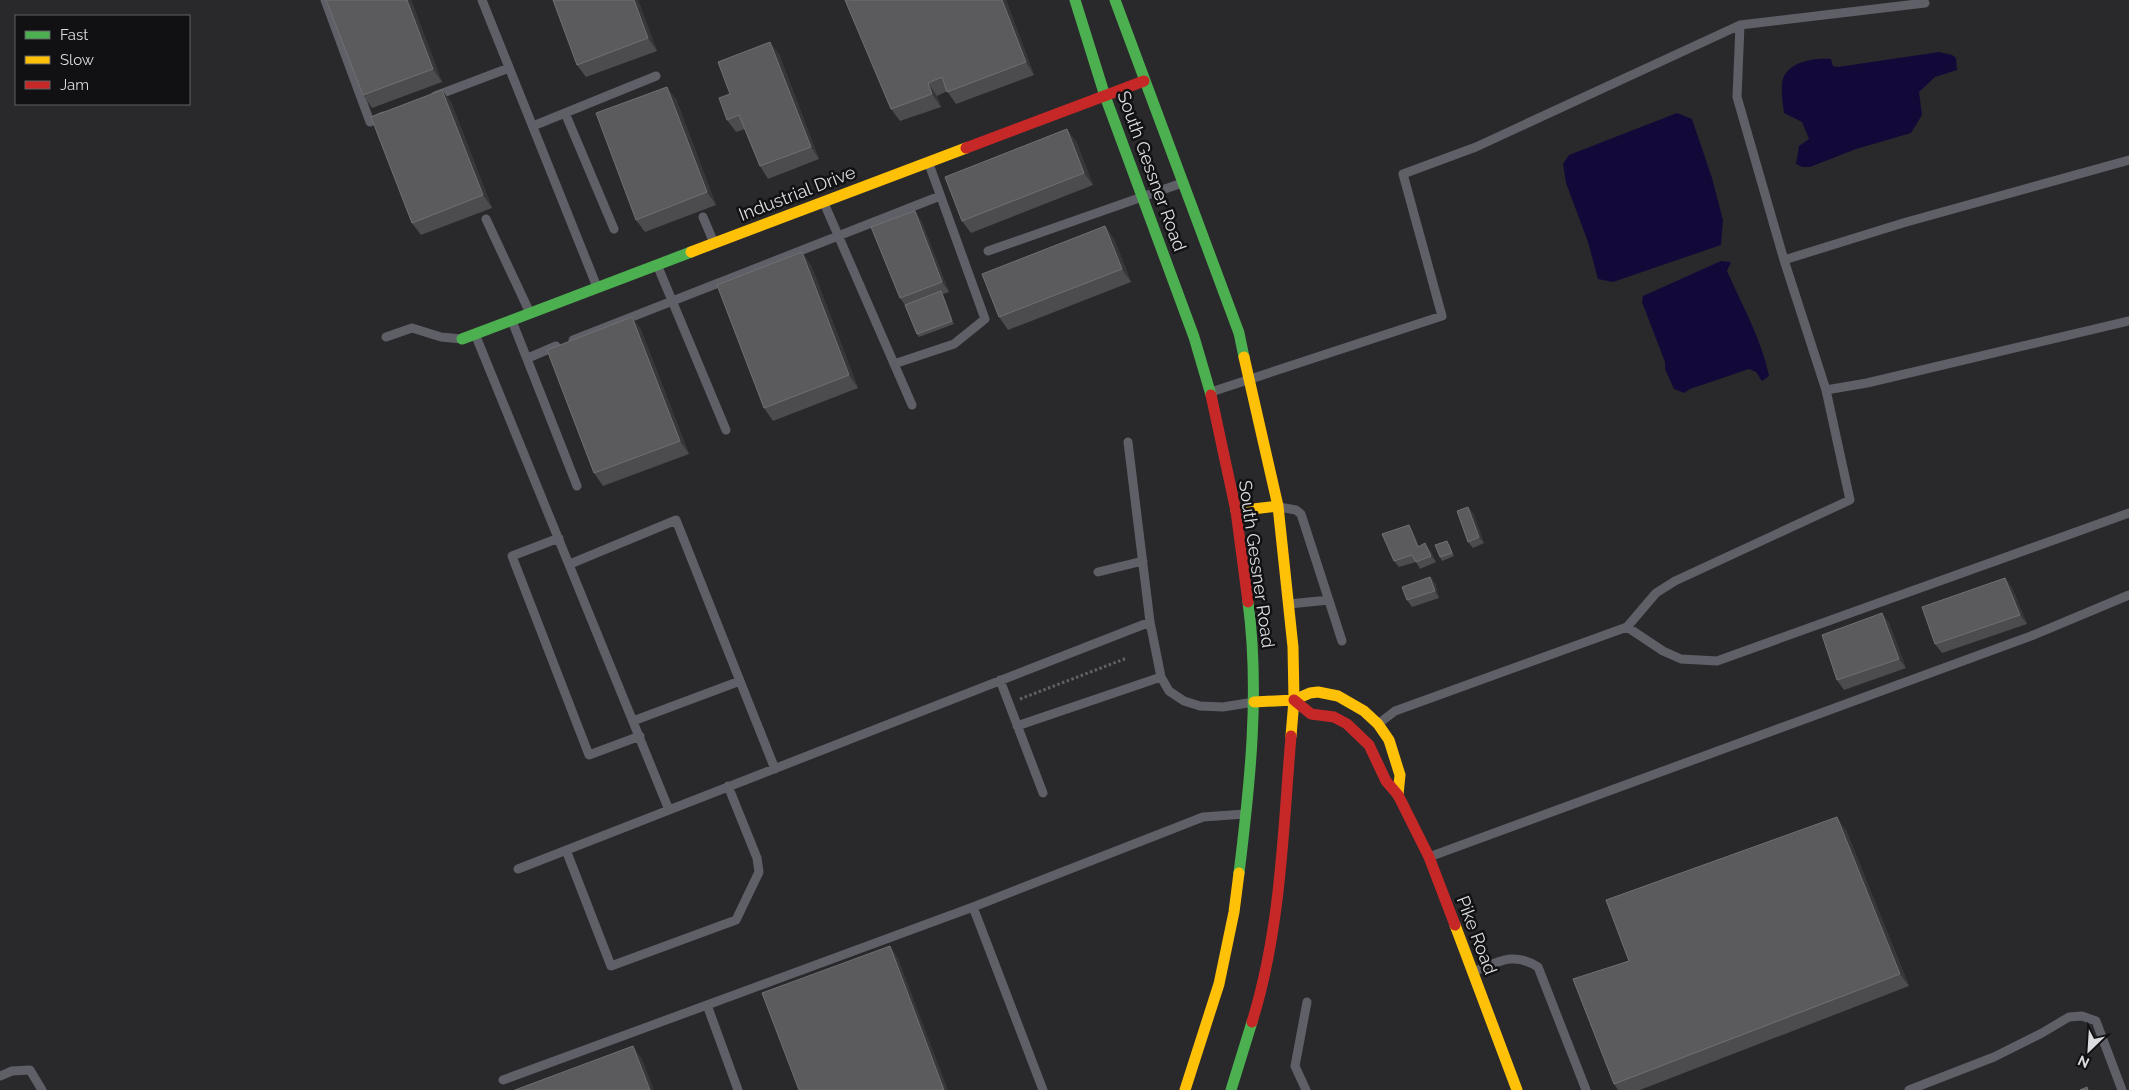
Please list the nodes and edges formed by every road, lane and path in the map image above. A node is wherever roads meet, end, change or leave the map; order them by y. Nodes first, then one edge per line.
1 (325, 0) edge
2 (482, 0) edge
3 (1115, 0) edge
4 (1926, 3) dead end
5 (1076, 4) edge
6 (1092, 4) dead end
7 (1740, 25) junction
8 (510, 68) junction
9 (656, 76) dead end
10 (1144, 81) junction
11 (1105, 96) junction
12 (430, 98) edge
13 (395, 112) edge
14 (565, 113) junction
15 (533, 126) junction
16 (2129, 160) edge
17 (928, 162) junction
18 (1183, 183) junction
19 (940, 196) junction
20 (1144, 196) junction
21 (823, 202) junction
22 (703, 217) dead end
23 (486, 220) dead end
24 (614, 229) dead end
25 (838, 236) junction
26 (714, 243) junction
27 (988, 251) dead end
28 (1784, 260) junction
29 (657, 265) junction
30 (597, 288) junction
31 (672, 301) junction
32 (530, 313) junction
33 (512, 320) junction
34 (2129, 322) edge
35 (475, 334) junction
36 (386, 337) dead end
37 (462, 339) joint
38 (528, 358) junction
39 (894, 364) junction
40 (1250, 380) junction
41 (1826, 390) junction
42 (1210, 392) junction
43 (912, 405) dead end
44 (726, 430) dead end
45 (1128, 442) dead end
46 (577, 486) dead end
47 (1278, 506) junction
48 (1236, 512) junction
49 (2129, 513) edge
50 (559, 538) junction
51 (1142, 561) junction
52 (570, 564) junction
53 (1098, 572) dead end
54 (2129, 595) edge
55 (1329, 600) junction
56 (1289, 604) junction
57 (1150, 622) junction
58 (1627, 627) junction
59 (1342, 641) dead end
60 (1127, 658) dead end
61 (1161, 677) junction
62 (1000, 680) junction
63 (740, 681) junction
64 (1294, 700) junction
65 (1254, 702) junction
66 (1009, 703) junction
67 (634, 721) junction
68 (1378, 724) junction
69 (1017, 726) junction
70 (640, 736) junction
71 (1362, 737) junction
72 (775, 769) junction
73 (728, 786) junction
74 (1043, 793) dead end
75 (1398, 795) junction
76 (669, 810) junction
77 (1245, 814) junction
78 (566, 850) junction
79 (1429, 857) junction
80 (518, 869) dead end
81 (973, 907) junction
82 (1473, 972) junction
83 (1307, 1002) dead end
84 (707, 1005) junction
85 (0, 1076) edge
86 (503, 1080) dead end
87 (42, 1090) edge
88 (738, 1090) edge
89 (1043, 1090) edge
90 (1185, 1090) edge
91 (1232, 1090) edge
92 (1306, 1090) edge
93 (1518, 1090) edge
94 (1586, 1090) edge
95 (1909, 1090) edge
96 (2122, 1090) edge

1 - 13 lane
2 - 8 lane
3 - 10 main road, South Gessner Road
4 - 7 lane
5 - 6 main road
5 - 11 main road, South Gessner Road
7 - 28 lane
7 - 40 lane
8 - 12 lane
8 - 15 lane
9 - 14 lane
10 - 11 main road, Industrial Drive
10 - 18 main road, South Gessner Road
11 - 17 main road, Industrial Drive
11 - 20 main road, South Gessner Road
14 - 15 lane
14 - 24 lane
15 - 30 lane
16 - 28 lane
17 - 19 lane
17 - 21 main road, Industrial Drive
18 - 20 lane
18 - 40 main road, South Gessner Road
19 - 25 lane
19 - 39 lane
20 - 27 lane
20 - 42 main road, South Gessner Road
21 - 25 lane
21 - 26 main road, Industrial Drive
22 - 26 lane
23 - 32 lane
25 - 31 lane
25 - 39 lane
26 - 29 main road, Industrial Drive
28 - 41 lane
29 - 30 main road, Industrial Drive
29 - 31 lane
30 - 32 main road, Industrial Drive
31 - 38 lane
31 - 44 lane
32 - 33 main road, Industrial Drive
33 - 35 main road, Industrial Drive
33 - 38 lane
34 - 41 lane
35 - 37 main road, Industrial Drive
35 - 50 lane
36 - 37 lane
38 - 46 lane
39 - 43 lane
40 - 42 lane
40 - 47 main road, South Gessner Road
41 - 58 lane
42 - 48 main road, South Gessner Road
45 - 51 lane
47 - 48 main road
47 - 55 lane
47 - 56 main road, South Gessner Road
48 - 65 main road, South Gessner Road
49 - 58 lane
50 - 52 lane
50 - 70 lane
51 - 53 lane
51 - 57 lane
52 - 63 lane
52 - 67 lane
54 - 79 lane
55 - 56 lane
55 - 59 lane
56 - 64 main road, South Gessner Road
57 - 61 lane
57 - 62 lane
58 - 68 lane
60 - 66 path
61 - 65 lane
61 - 69 lane
62 - 66 lane
62 - 72 lane
63 - 67 lane
63 - 72 lane
64 - 65 main road, Pike Road
64 - 68 main road, Pike Road
64 - 71 main road, Pike Road
64 - 91 main road, South Gessner Road
65 - 77 main road, South Gessner Road
66 - 69 lane
67 - 70 lane
68 - 71 main road
68 - 75 main road, Pike Road
69 - 74 lane
70 - 76 lane
71 - 75 main road, Pike Road
72 - 73 lane
73 - 76 lane
73 - 78 lane
75 - 79 main road, Pike Road
76 - 78 lane
77 - 81 lane
77 - 90 main road, South Gessner Road
78 - 80 lane
79 - 82 main road, Pike Road
81 - 84 lane
81 - 89 lane
82 - 93 main road, Pike Road
82 - 94 lane
83 - 92 lane
84 - 86 lane
84 - 88 lane
85 - 87 lane
95 - 96 lane

